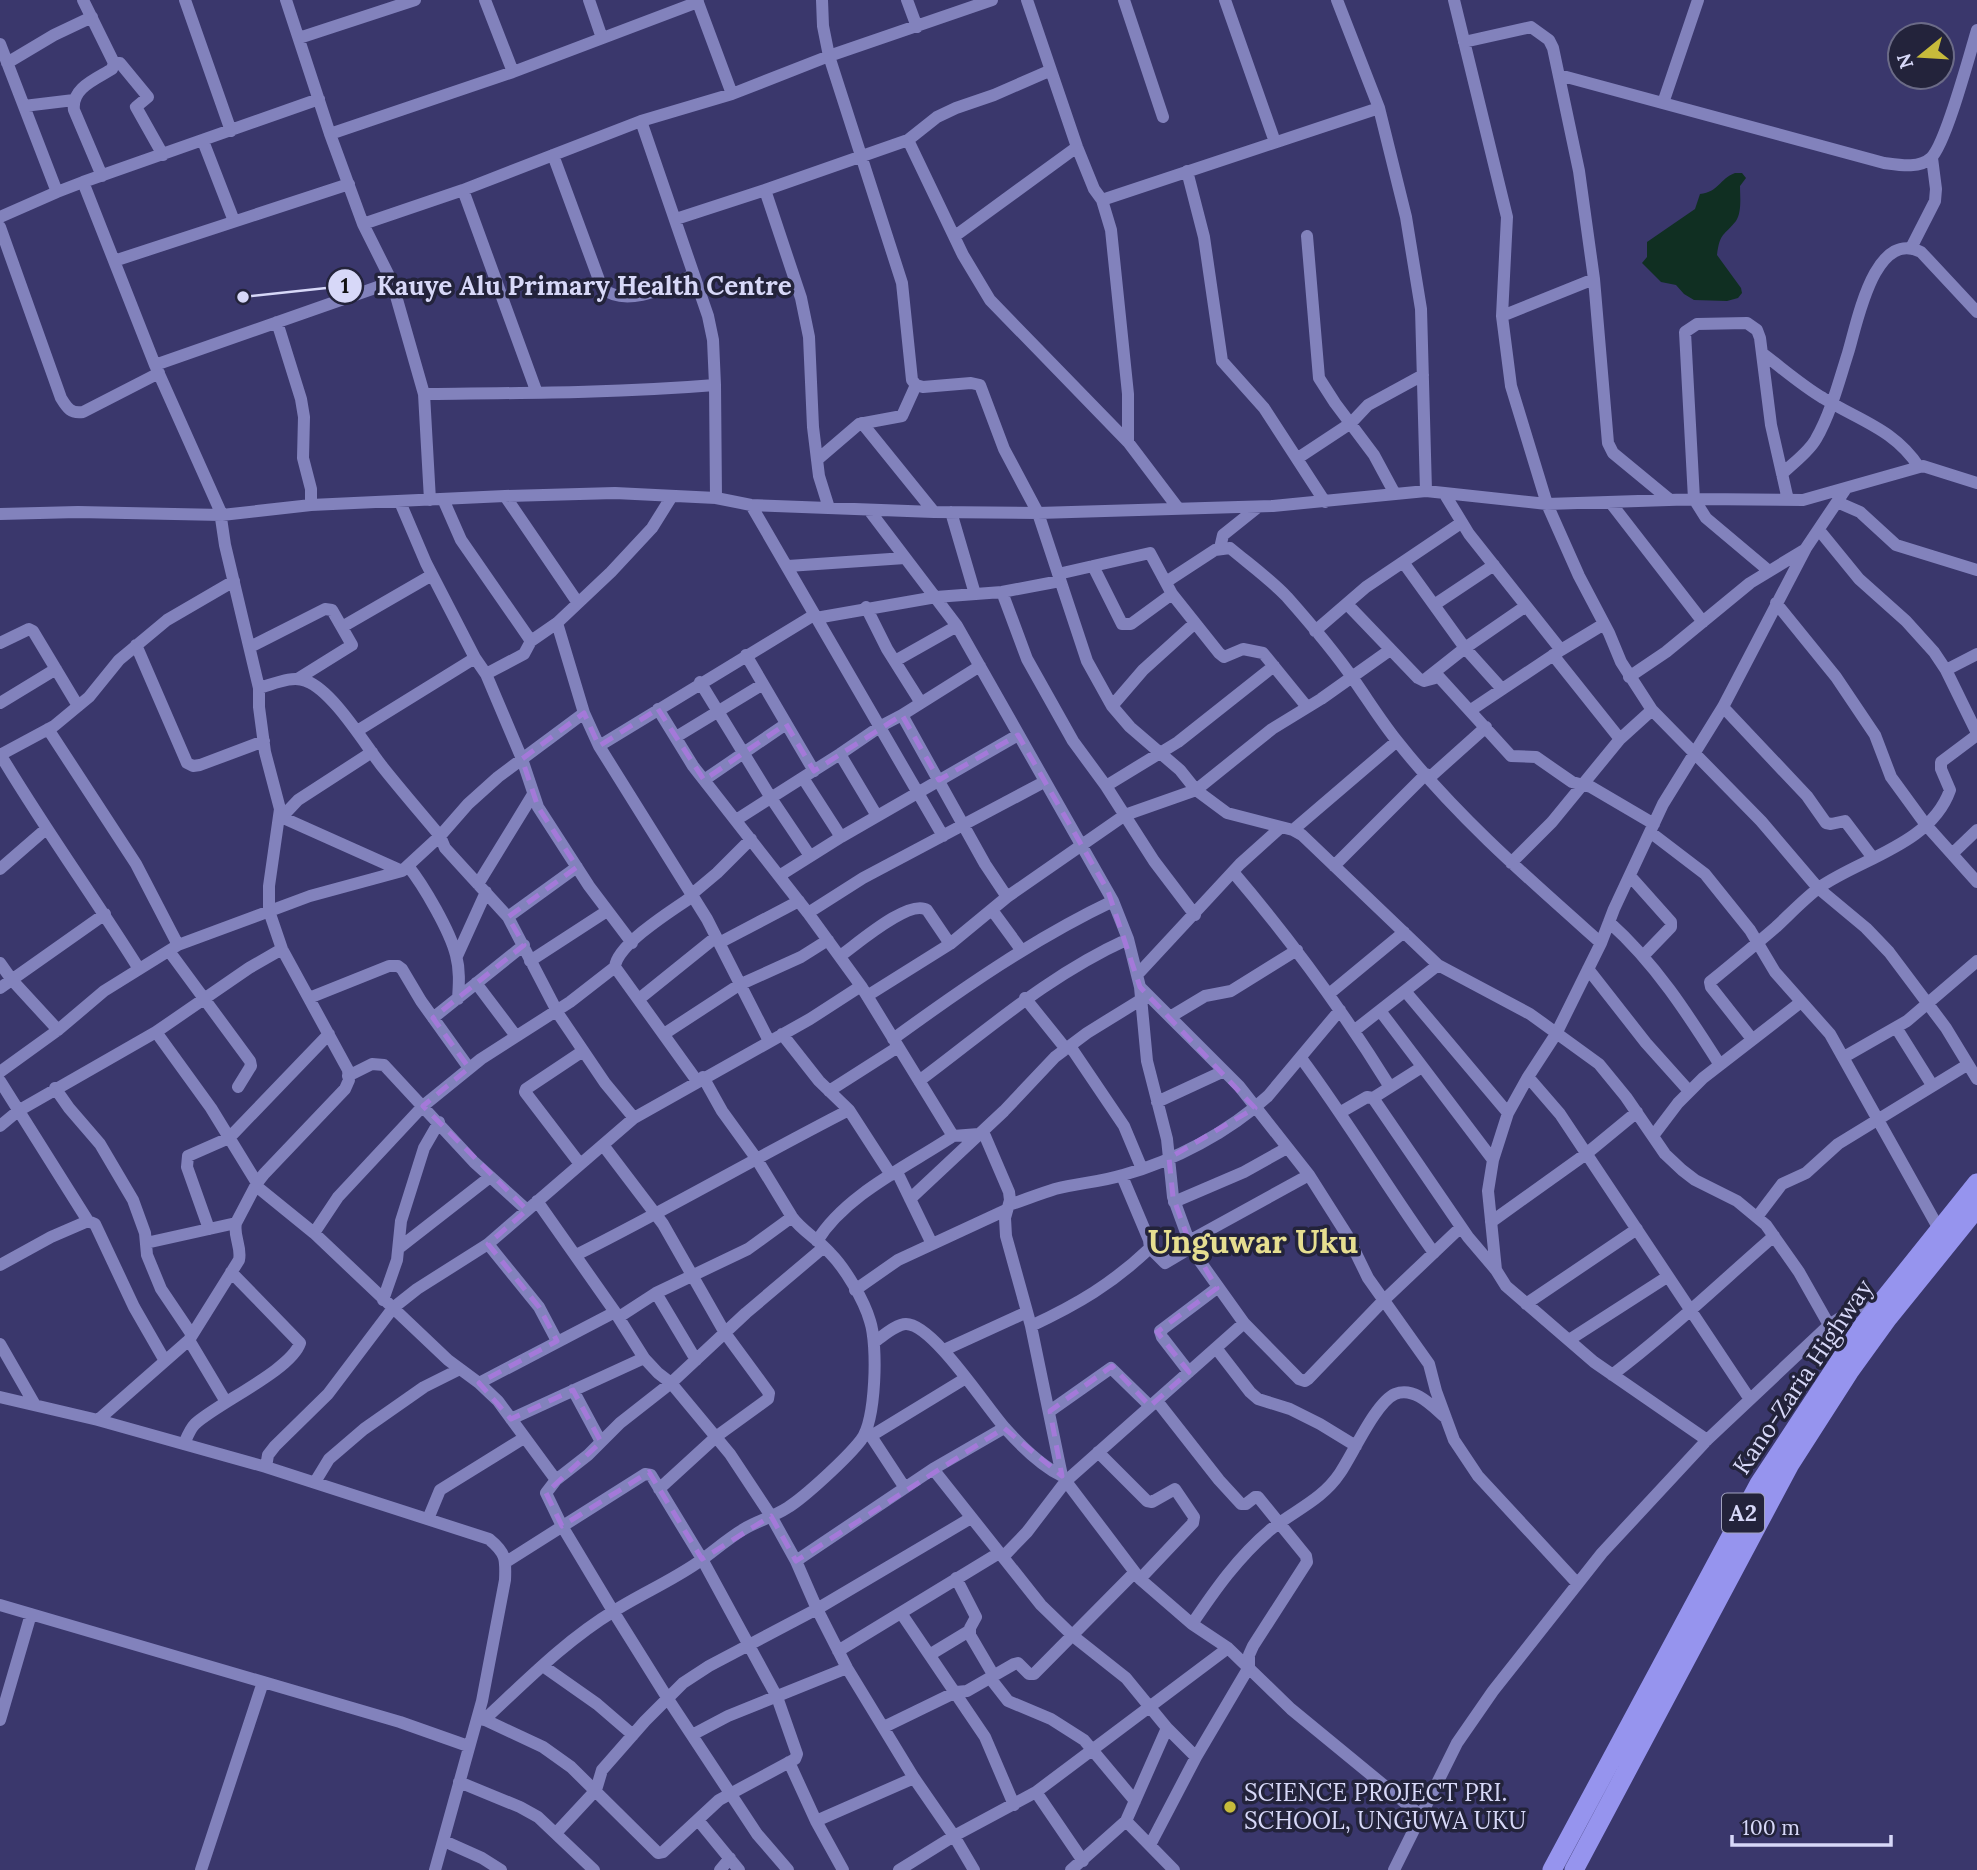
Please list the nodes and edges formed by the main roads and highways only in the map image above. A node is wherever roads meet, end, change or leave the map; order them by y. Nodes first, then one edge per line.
1 (1977, 1183) edge
2 (1977, 1208) edge
3 (1552, 1870) edge
4 (1574, 1870) edge

1 - 3 highway, Kano-Zaria Highway / A2
2 - 4 highway, Kano-Zaria Highway / A2

